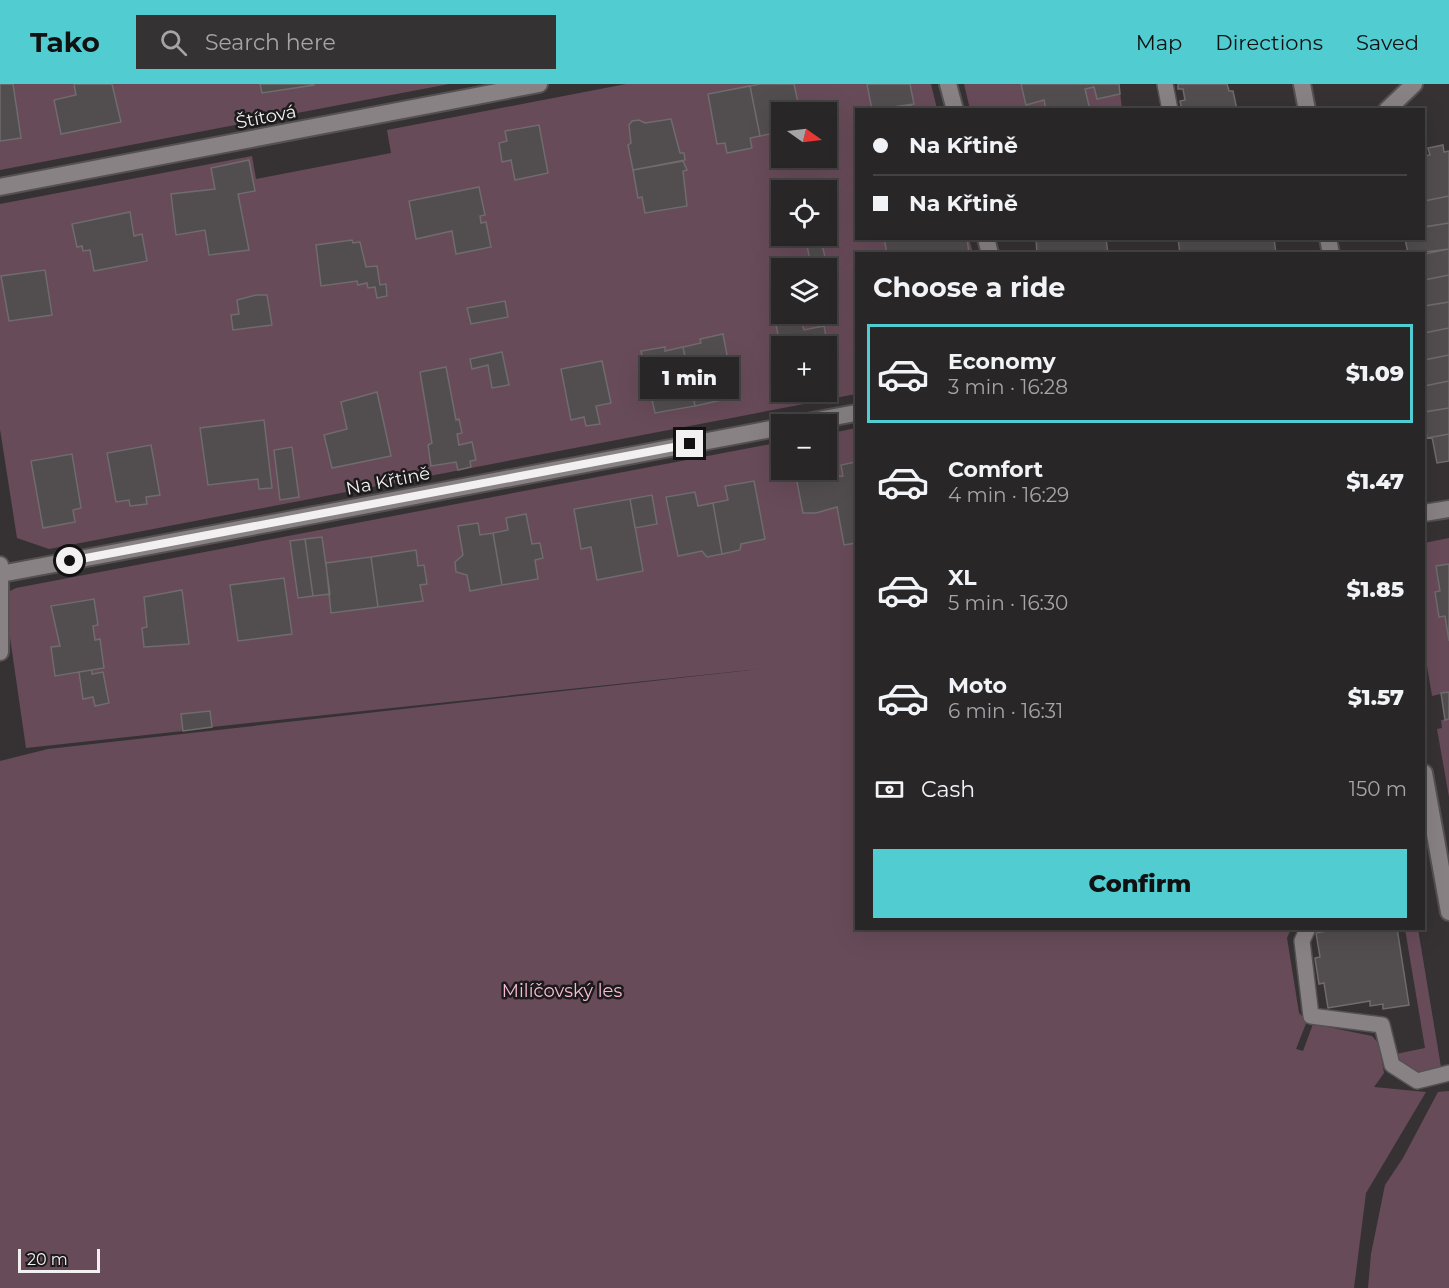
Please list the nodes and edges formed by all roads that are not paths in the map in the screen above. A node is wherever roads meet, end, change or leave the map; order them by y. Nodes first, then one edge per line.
1 (539, 84) edge
2 (948, 84) edge
3 (1166, 84) edge
4 (1302, 84) edge
5 (1414, 84) edge
6 (954, 108) edge
7 (1170, 108) edge
8 (1307, 108) edge
9 (1389, 108) edge
10 (0, 188) edge
11 (855, 413) edge
12 (837, 416) edge
13 (771, 429) edge
14 (1449, 509) edge
15 (1425, 513) edge
16 (1, 569) edge
17 (0, 652) edge
18 (1425, 779) edge
19 (1449, 912) edge
20 (1307, 930) edge
21 (1449, 1073) edge

1 - 10 street, Štítová
2 - 6 street
3 - 7 lane
4 - 8 street
5 - 9 street
11 - 12 street
13 - 16 street, Na Křtině
14 - 15 street
16 - 17 street
18 - 19 street
20 - 21 lane

